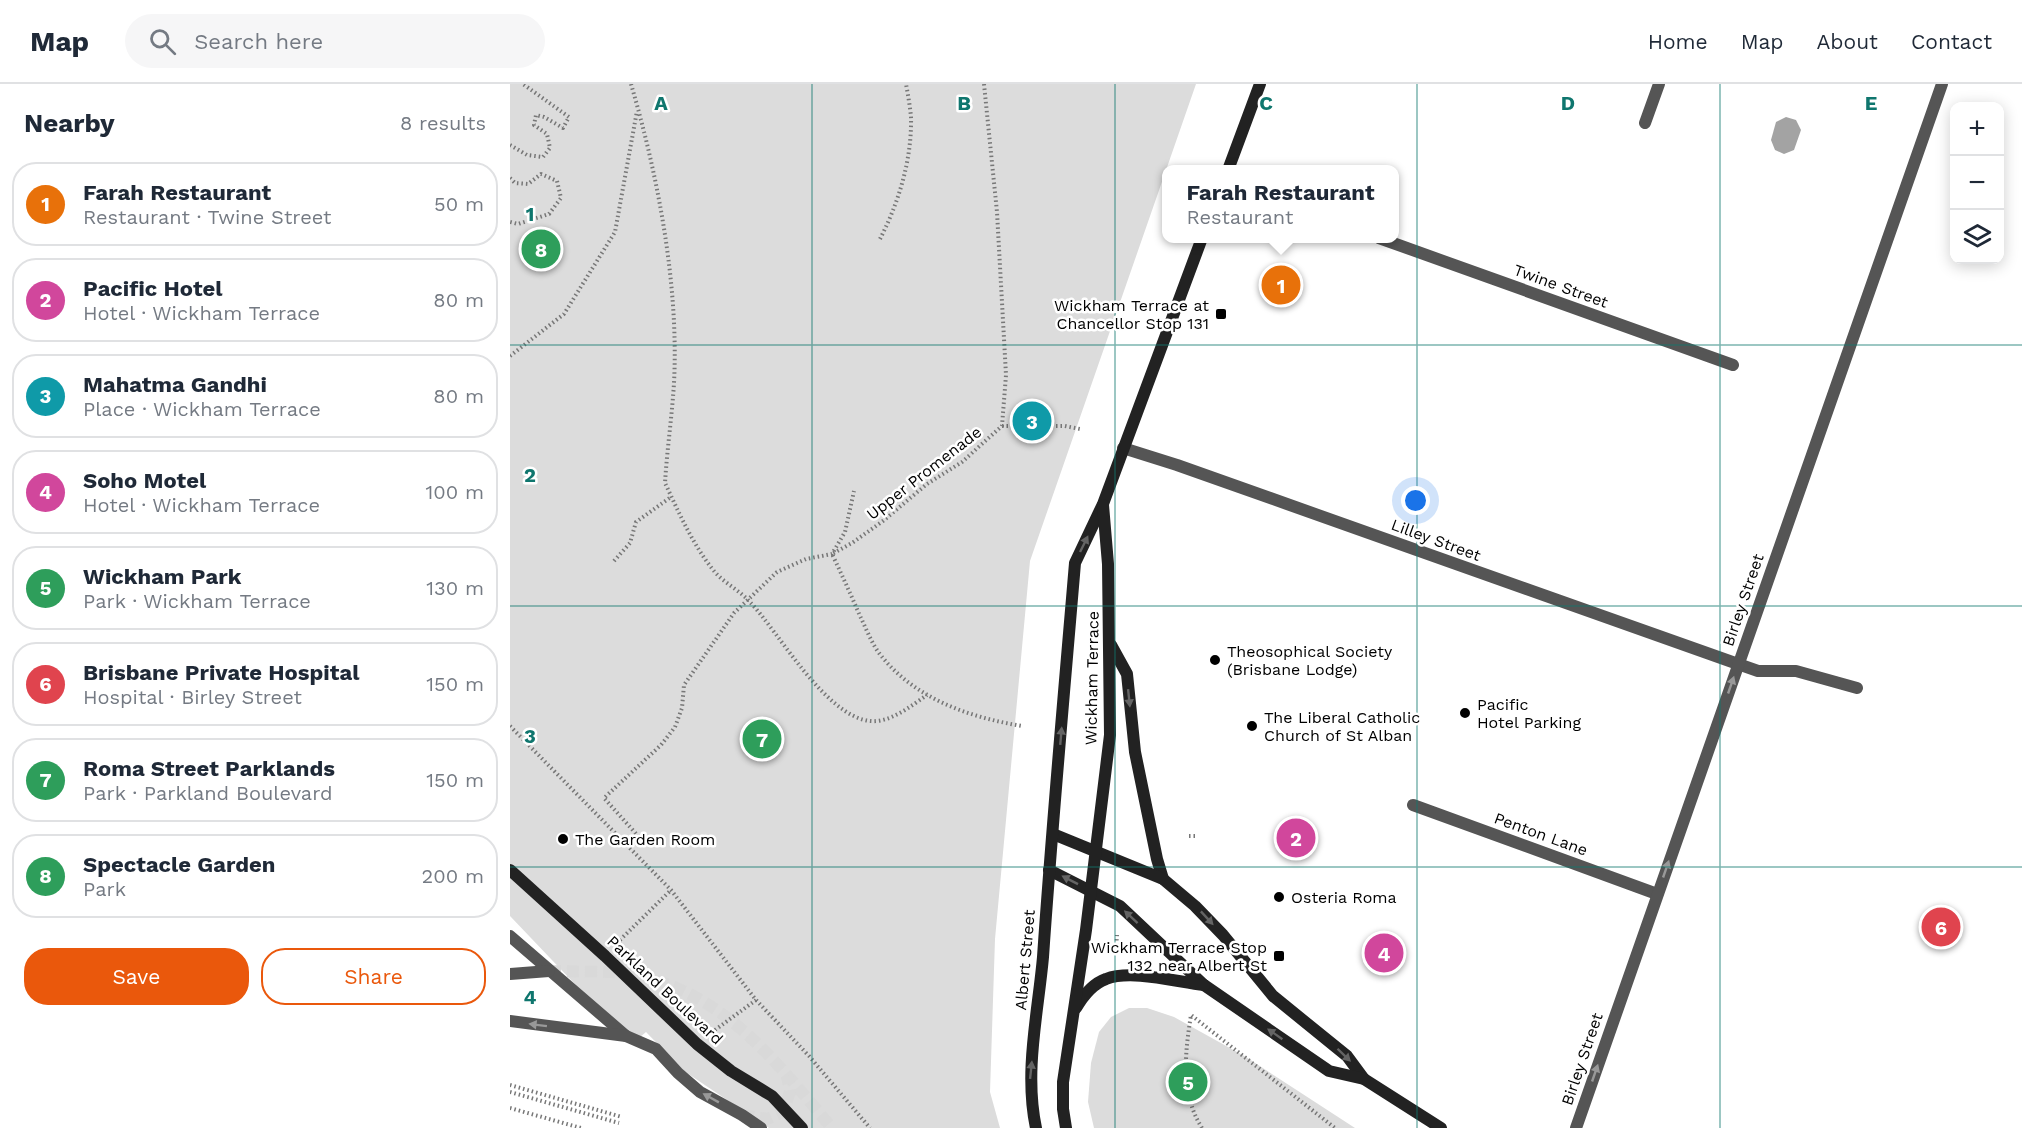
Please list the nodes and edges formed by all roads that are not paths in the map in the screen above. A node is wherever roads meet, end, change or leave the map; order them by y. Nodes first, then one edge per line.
1 (1260, 84) edge
2 (1659, 84) edge
3 (1942, 84) edge
4 (1645, 123) dead end
5 (1230, 165) edge
6 (1200, 243) edge
7 (1392, 243) edge
8 (1733, 365) dead end
9 (1122, 448) junction
10 (1103, 504) junction
11 (1110, 644) junction
12 (1738, 664) junction
13 (1857, 688) dead end
14 (1056, 795) joint
15 (1413, 805) dead end
16 (1053, 834) junction
17 (1095, 851) junction
18 (510, 870) edge
19 (1049, 870) junction
20 (1164, 879) junction
21 (1091, 891) junction
22 (1657, 894) junction
23 (510, 936) edge
24 (549, 970) junction
25 (510, 974) edge
26 (1204, 986) junction
27 (1074, 1012) junction
28 (510, 1021) edge
29 (626, 1036) junction
30 (1364, 1079) junction
31 (761, 1128) edge
32 (802, 1128) edge
33 (1036, 1128) edge
34 (1066, 1128) edge
35 (1441, 1128) edge
36 (1575, 1128) edge

1 - 5 street
2 - 4 street
3 - 12 street, Birley Street
6 - 9 street, Wickham Terrace
7 - 8 street, Twine Street
9 - 10 street, Wickham Terrace
9 - 12 street, Lilley Street
10 - 11 street, Wickham Terrace
14 -> 10 street, Wickham Terrace
11 - 17 street, Wickham Terrace
11 -> 20 street
12 - 13 street, Lilley Street
22 -> 12 street, Birley Street
14 - 16 street, Albert Street
15 - 22 street, Penton Lane
16 - 17 street
16 - 19 street, Albert Street
17 - 20 street
17 - 21 street, Wickham Terrace
18 - 32 street, Parkland Boulevard, bridge
21 -> 19 street
33 -> 19 street, Albert Street
20 -> 30 street
26 -> 21 street
21 - 27 street
36 -> 22 street, Birley Street
23 - 24 street
24 - 25 street
24 - 29 street
26 - 27 street
30 -> 26 street
27 - 34 street
29 -> 28 street
31 -> 29 street
30 - 35 street

